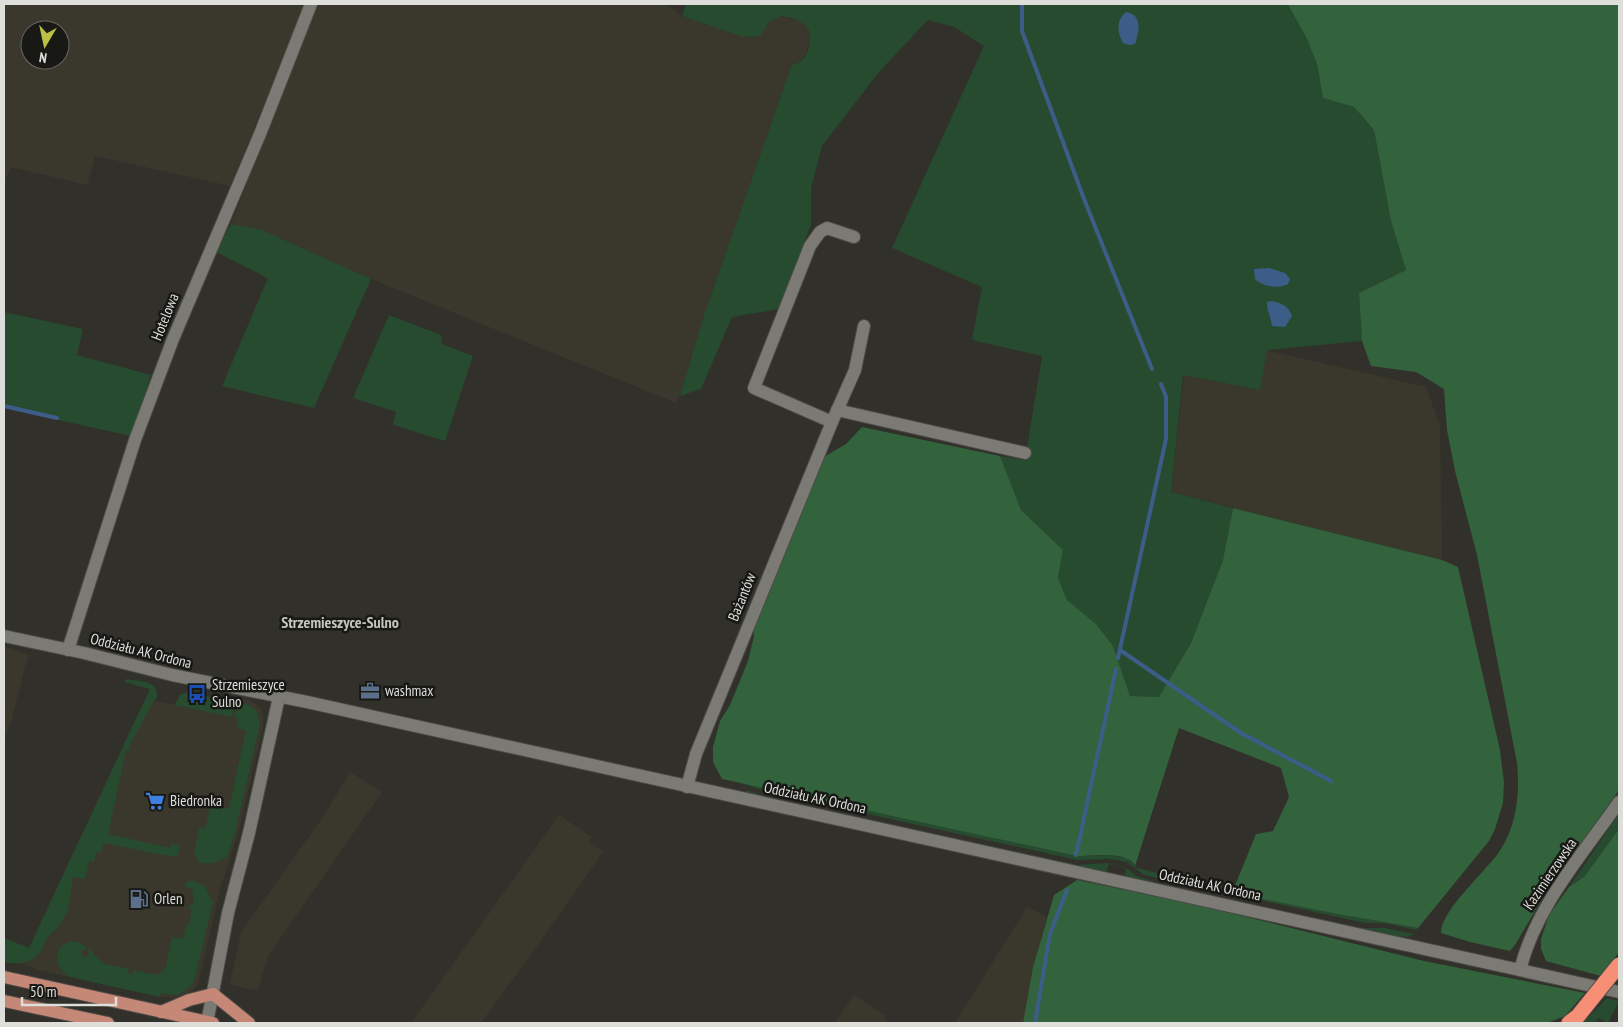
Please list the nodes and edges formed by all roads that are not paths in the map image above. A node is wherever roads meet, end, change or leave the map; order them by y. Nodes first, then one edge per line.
1 (311, 4) edge
2 (854, 237) dead end
3 (864, 326) dead end
4 (834, 416) junction
5 (1025, 453) dead end
6 (4, 636) edge
7 (68, 650) junction
8 (279, 697) junction
9 (687, 787) junction
10 (1619, 802) edge
11 (1619, 965) edge
12 (1520, 970) junction
13 (4, 977) edge
14 (1619, 992) edge
15 (213, 994) junction
16 (4, 1001) edge
17 (161, 1012) junction
18 (1573, 1019) edge
19 (108, 1023) edge
20 (209, 1023) edge
21 (249, 1023) edge

1 - 7 street, Hotelowa
2 - 4 street
3 - 4 street, Bażantów
4 - 5 street
4 - 9 street, Bażantów
6 - 7 street, Oddziału AK Ordona
7 - 8 street, Oddziału AK Ordona
8 - 9 street, Oddziału AK Ordona
8 - 15 street
9 - 12 street, Oddziału AK Ordona
10 - 12 street, Kazimierzowska
11 - 18 highway, bridge
12 - 14 street, Oddziału AK Ordona
13 - 17 main road
15 - 17 main road
15 - 20 street
15 - 21 main road
16 - 19 main road
17 - 20 main road

